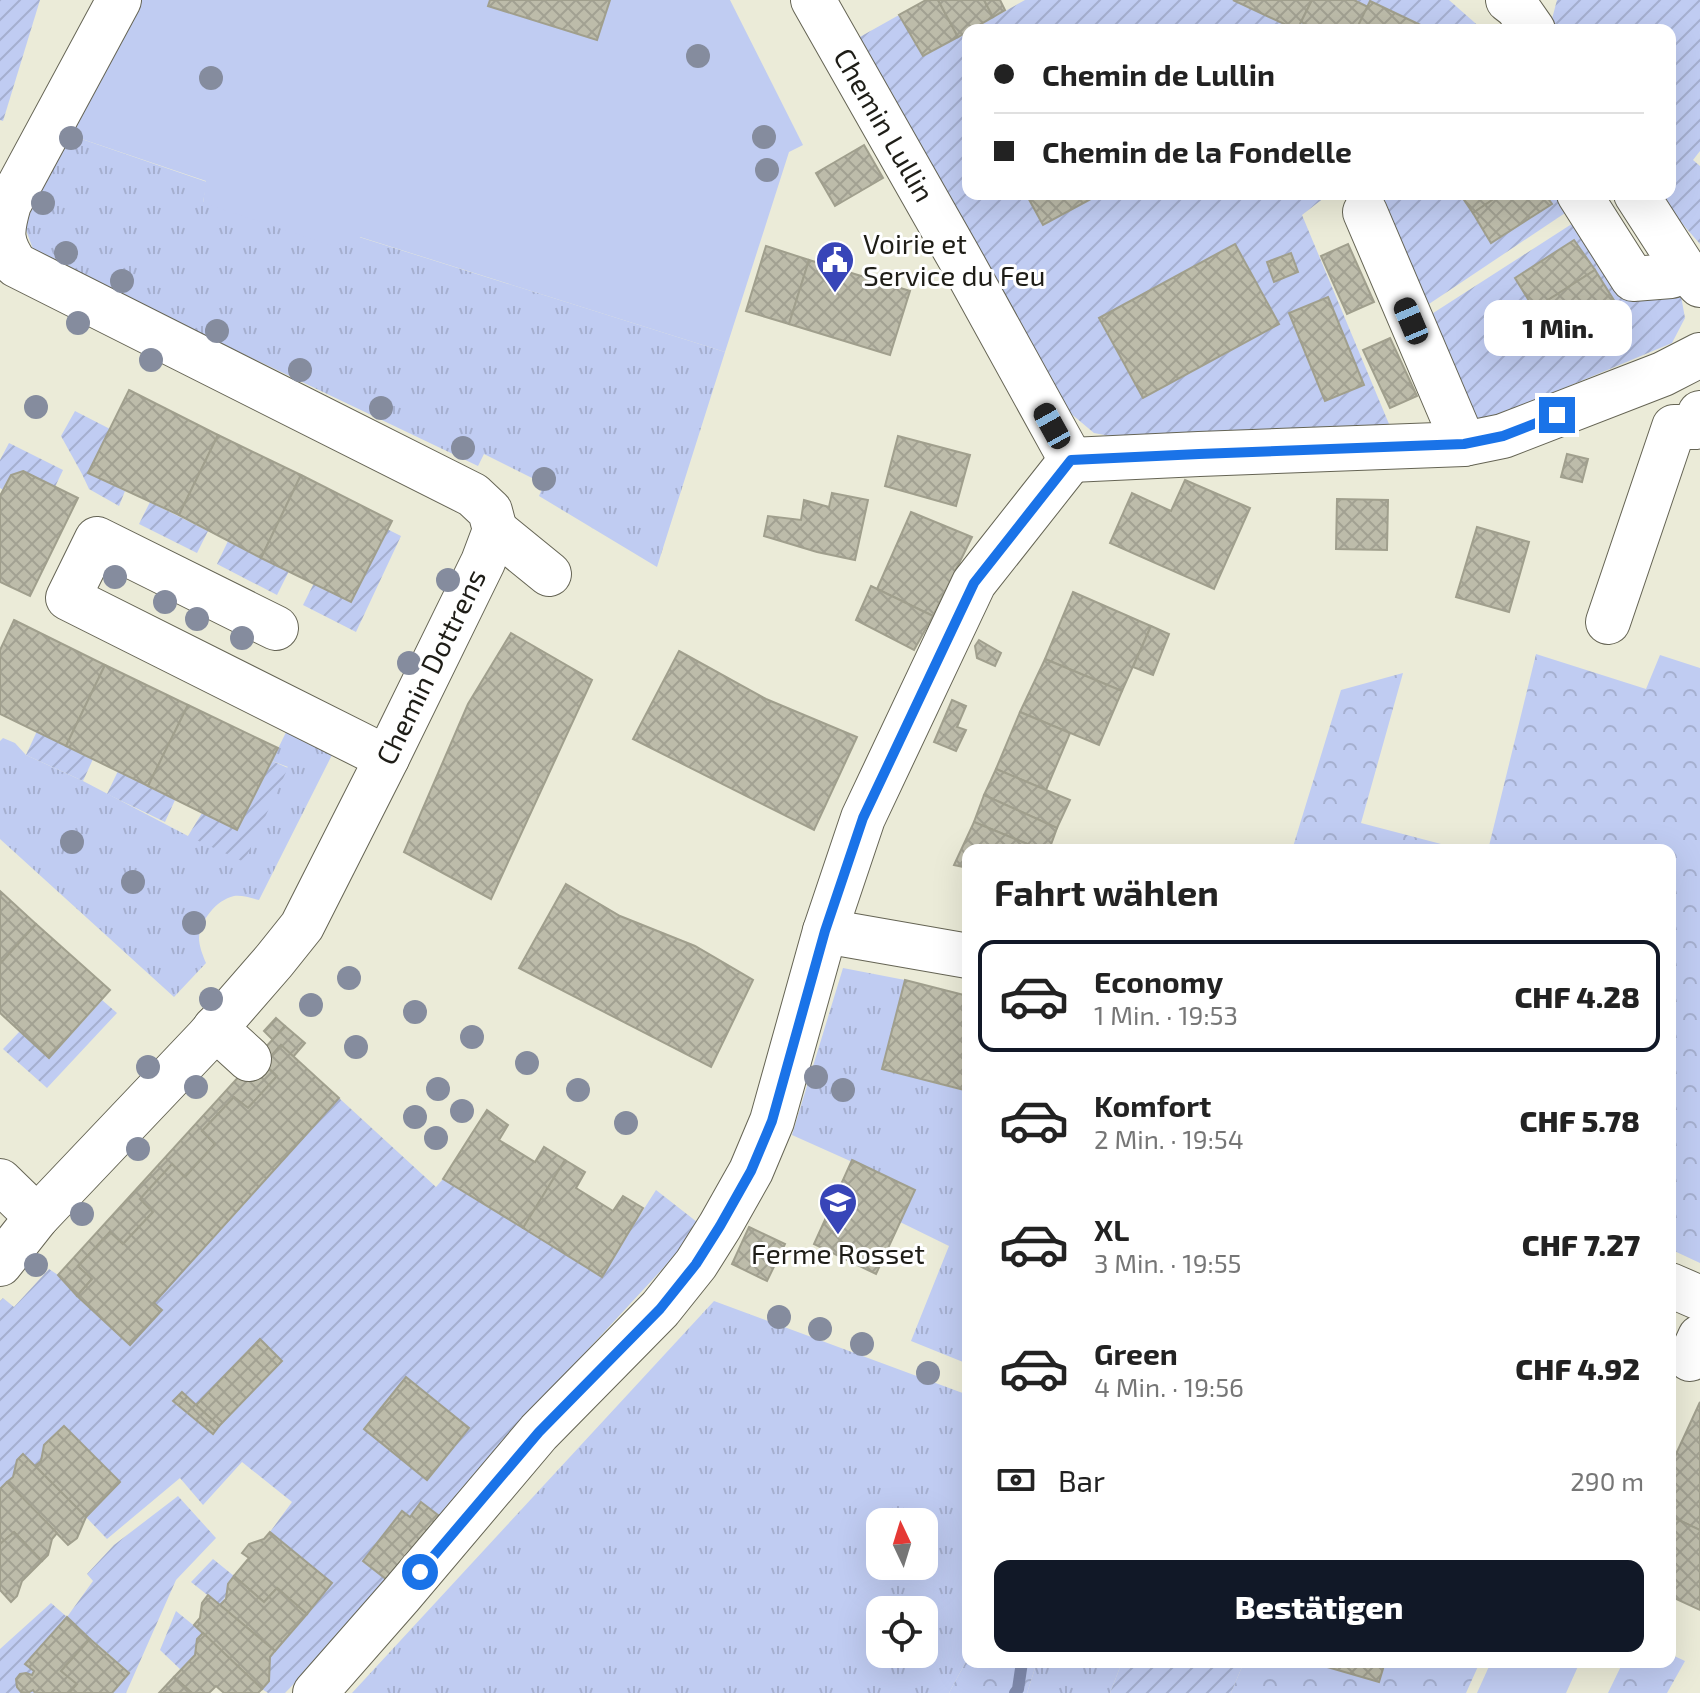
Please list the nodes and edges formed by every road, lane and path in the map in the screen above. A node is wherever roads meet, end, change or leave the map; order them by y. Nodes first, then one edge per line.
1 (119, 0) edge
2 (813, 0) edge
3 (1583, 200) edge
4 (1640, 200) edge
5 (1365, 212) dead end
6 (1692, 276) edge
7 (1700, 355) edge
8 (1698, 423) edge
9 (1464, 444) junction
10 (1071, 460) junction
11 (495, 530) junction
12 (549, 574) dead end
13 (1608, 622) dead end
14 (276, 628) dead end
15 (387, 758) junction
16 (825, 931) junction
17 (962, 955) edge
18 (215, 1028) junction
19 (249, 1059) dead end
20 (0, 1181) edge
21 (37, 1217) junction
22 (5, 1258) edge
23 (1676, 1288) edge
24 (1700, 1298) edge
25 (315, 1693) edge

1 - 11 street
2 - 10 street, Chemin Lullin
3 - 6 street
4 - 6 street
5 - 9 street
7 - 9 street
8 - 13 street
9 - 10 street
10 - 16 street
11 - 12 street
11 - 15 street, Chemin Dottrens
14 - 15 street
15 - 18 street, Chemin Dottrens
16 - 17 street
16 - 25 street
18 - 19 street
18 - 21 street, Chemin Dottrens
20 - 21 street
21 - 22 street, Chemin Dottrens
23 - 24 street

